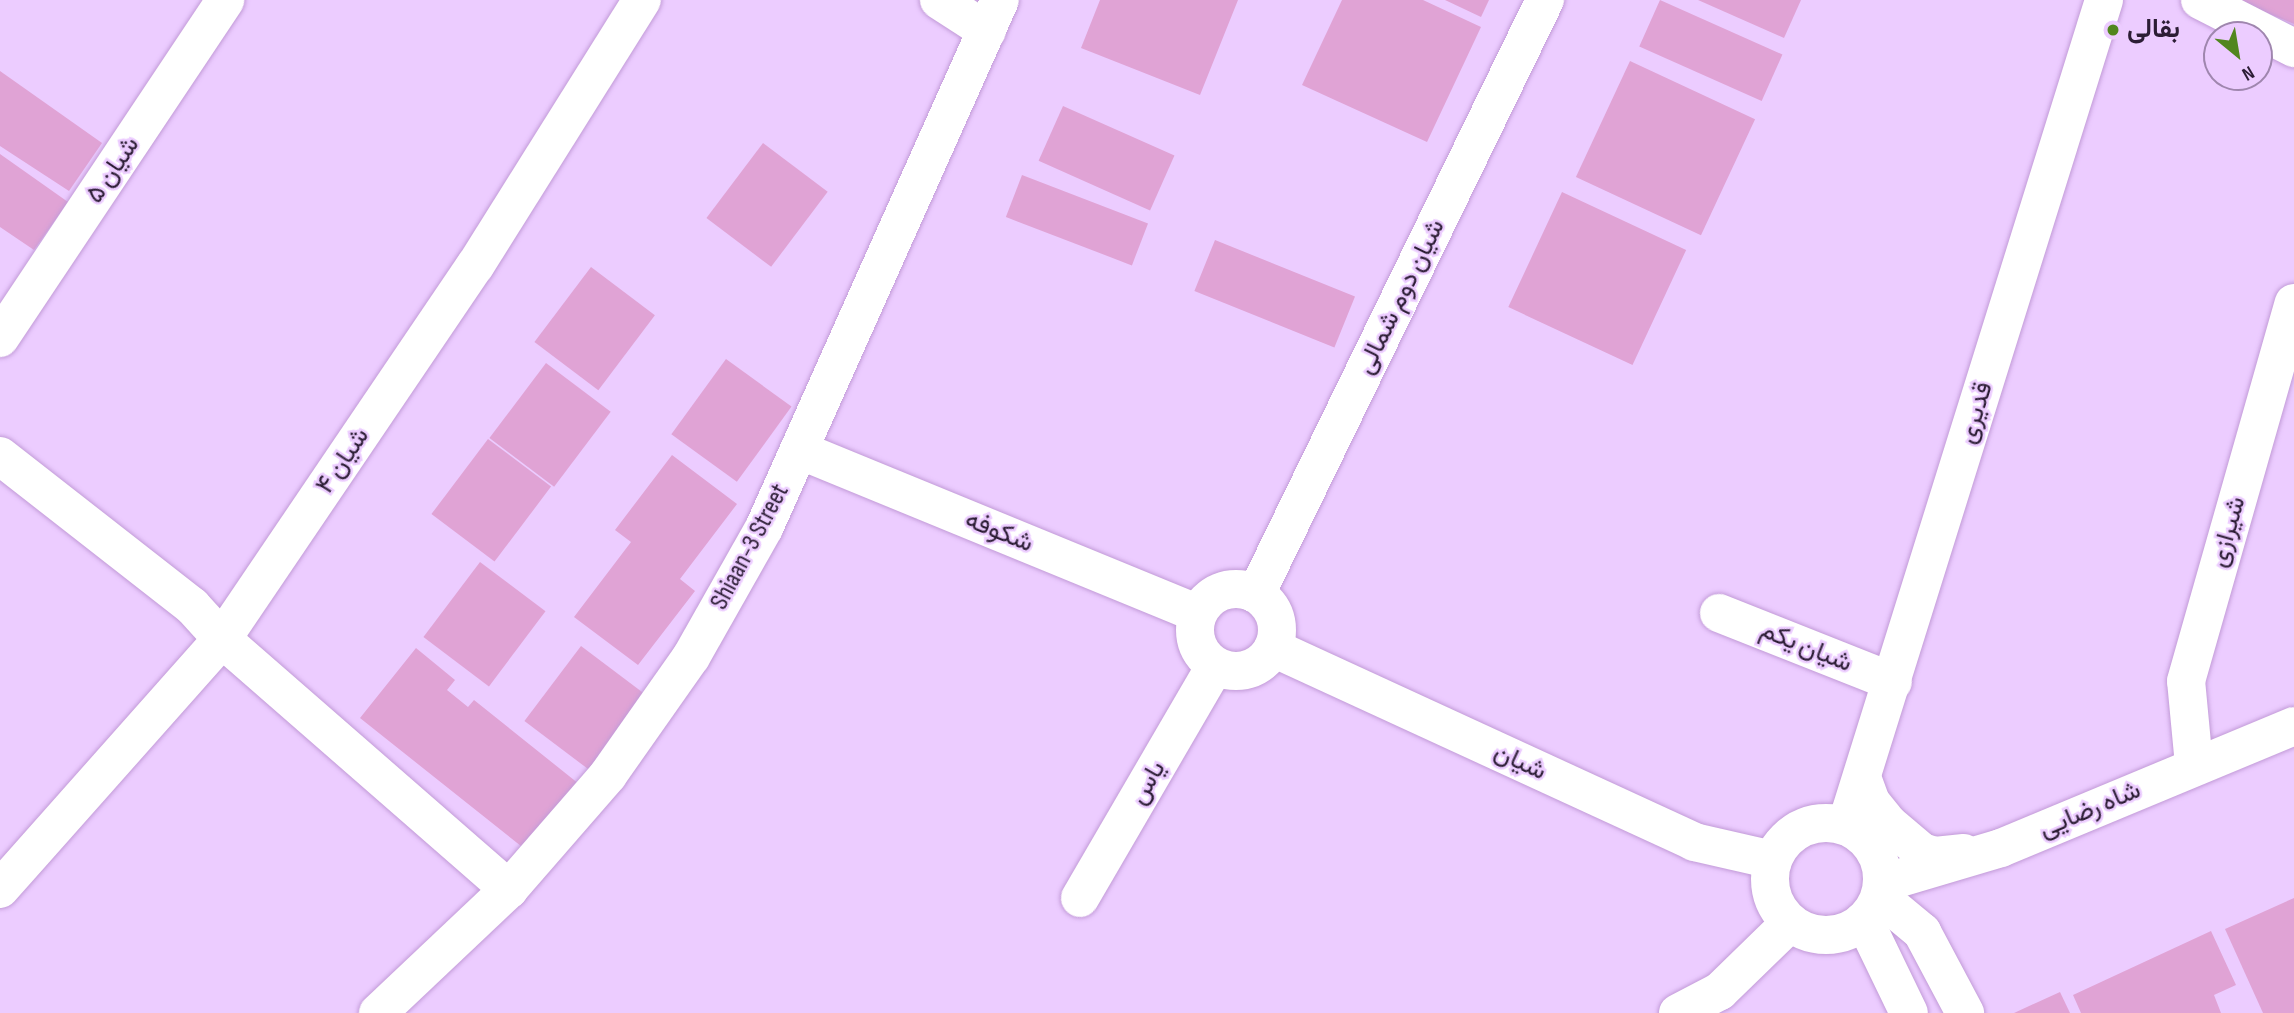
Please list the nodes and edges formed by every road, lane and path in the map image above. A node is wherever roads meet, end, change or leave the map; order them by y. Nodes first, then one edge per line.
1 (225, 0) edge
2 (642, 0) edge
3 (939, 0) edge
4 (1545, 0) edge
5 (2105, 0) edge
6 (2200, 0) edge
7 (993, 16) edge
8 (2294, 48) edge
9 (2294, 303) edge
10 (0, 338) edge
11 (799, 450) junction
12 (0, 456) edge
13 (1256, 594) junction
14 (1720, 613) dead end
15 (1198, 614) junction
16 (222, 639) junction
17 (1273, 648) junction
18 (1215, 666) junction
19 (1893, 682) junction
20 (2294, 726) edge
21 (2194, 765) junction
22 (1863, 780) junction
23 (1846, 826) junction
24 (2001, 848) junction
25 (1773, 860) junction
26 (0, 889) edge
27 (509, 889) junction
28 (1080, 898) dead end
29 (1875, 900) junction
30 (1790, 923) junction
31 (1725, 1002) edge
32 (378, 1013) edge
33 (1678, 1013) edge
34 (1909, 1013) edge
35 (1965, 1013) edge

1 - 10 street, شیان ۵
2 - 16 street, شیان ۴
3 - 7 street
4 - 13 street, شیان دوم شمالی
5 - 19 street, قدیری
6 - 8 street
7 - 11 street, Shiaan-3 Street
9 - 21 street, شیرازی
11 - 15 street, شکوفه
11 - 27 street, Shiaan-3 Street
12 - 16 street
13 - 15 street
13 - 17 street
14 - 19 street, شیان یکم
15 - 18 street
16 - 26 street, شیان ۴
16 - 27 street
17 - 18 street
17 - 25 street, شیان
18 - 28 street, یاس
19 - 22 street, قدیری
20 - 21 street, شاه رضایی
21 - 24 street, شاه رضایی
22 - 23 street, قدیری
22 - 24 street
23 - 25 street
23 - 29 street
24 - 29 street, شاه رضایی
25 - 30 street
27 - 32 street, Shiaan-3 Street
29 - 30 street
29 - 34 street
29 - 35 street
30 - 31 street
31 - 33 street

